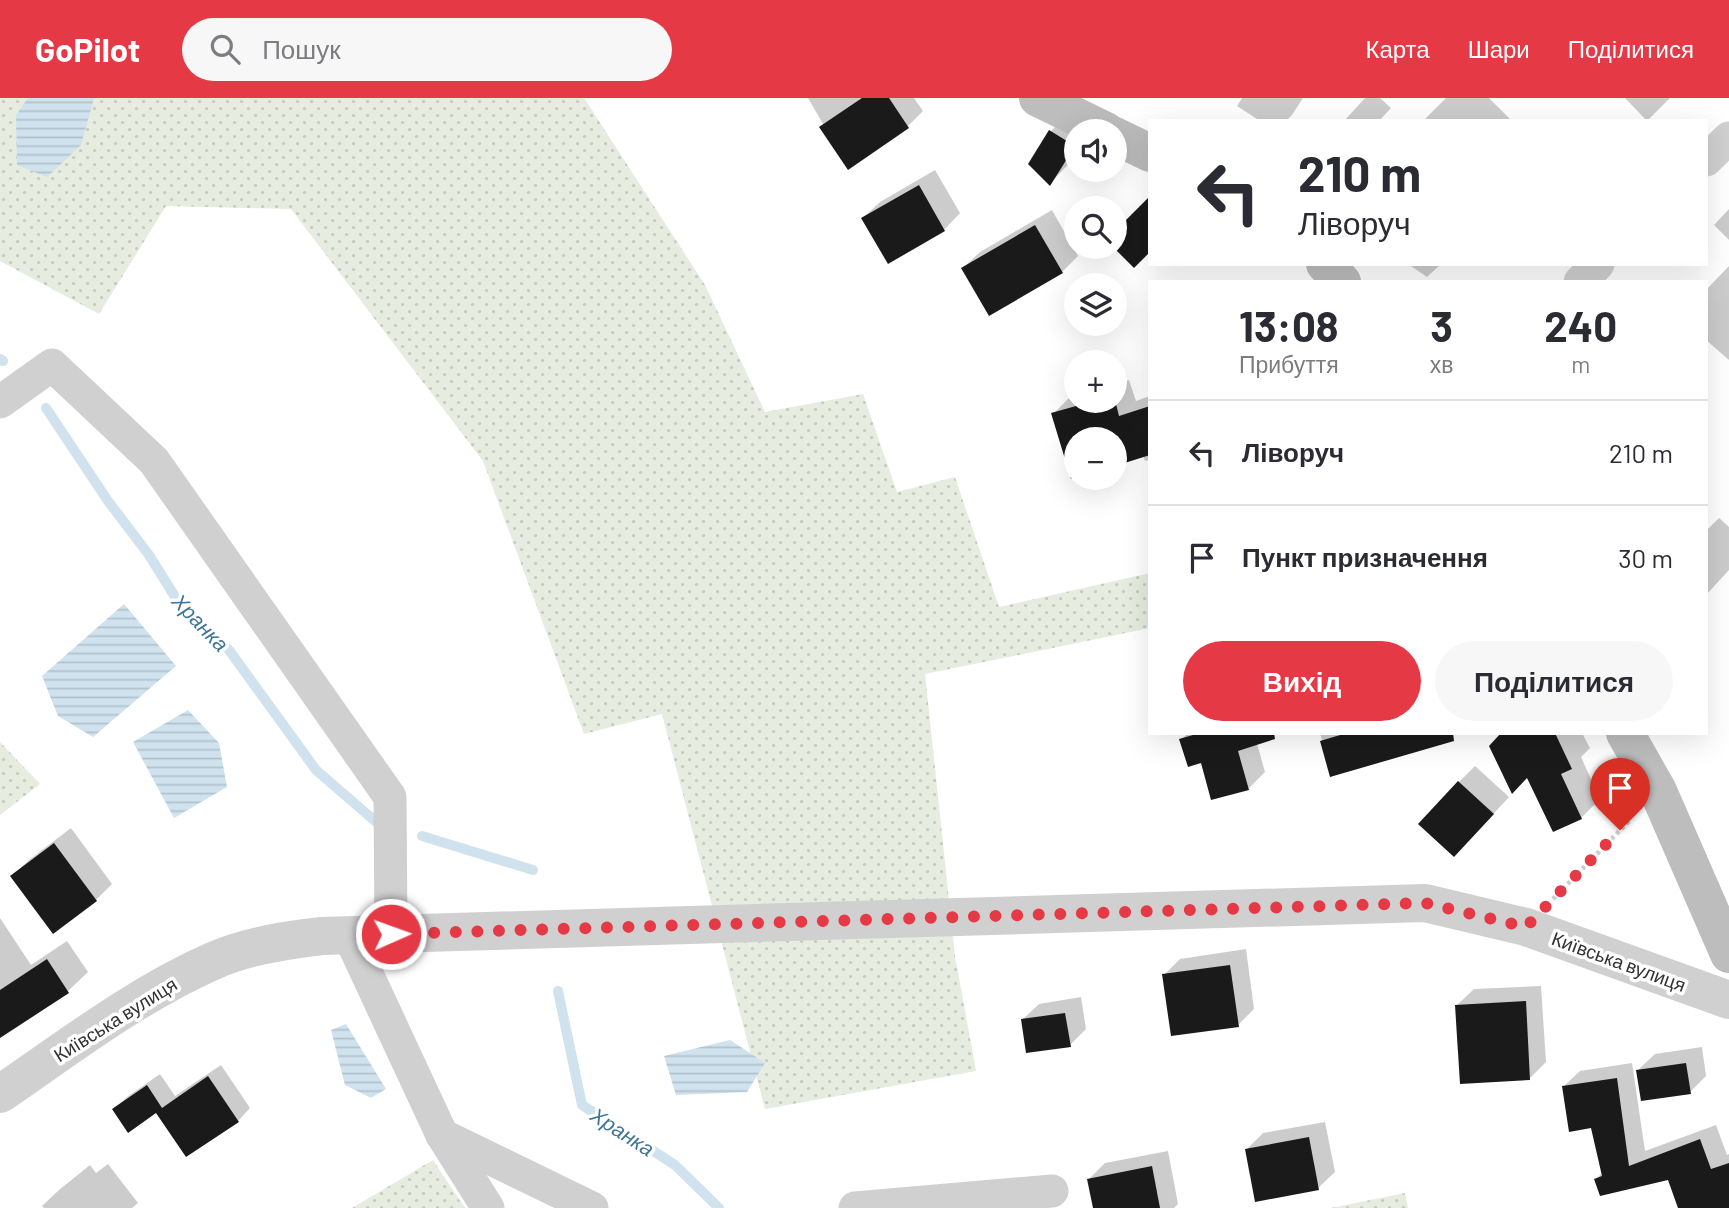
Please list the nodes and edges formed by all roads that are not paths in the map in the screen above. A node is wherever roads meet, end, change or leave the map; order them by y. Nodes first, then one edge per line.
1 (1038, 98) edge
2 (1081, 119) edge
3 (1729, 138) edge
4 (1127, 142) edge
5 (1148, 152) edge
6 (1708, 158) edge
7 (1327, 266) edge
8 (1596, 266) edge
9 (1340, 280) edge
10 (1582, 280) edge
11 (0, 402) edge
12 (1626, 735) edge
13 (391, 934) junction
14 (349, 935) junction
15 (1729, 954) edge
16 (1729, 1000) edge
17 (0, 1094) edge
18 (442, 1135) junction
19 (1052, 1191) dead end
20 (488, 1208) edge
21 (592, 1208) edge
22 (855, 1208) edge

1 - 2 main road
3 - 6 street
4 - 5 main road
7 - 9 main road
8 - 10 street
11 - 13 street
12 - 15 main road
13 - 14 street, Київська вулиця
13 - 16 street, Київська вулиця
14 - 17 street, Київська вулиця
14 - 18 street
18 - 20 street
18 - 21 street
19 - 22 street

